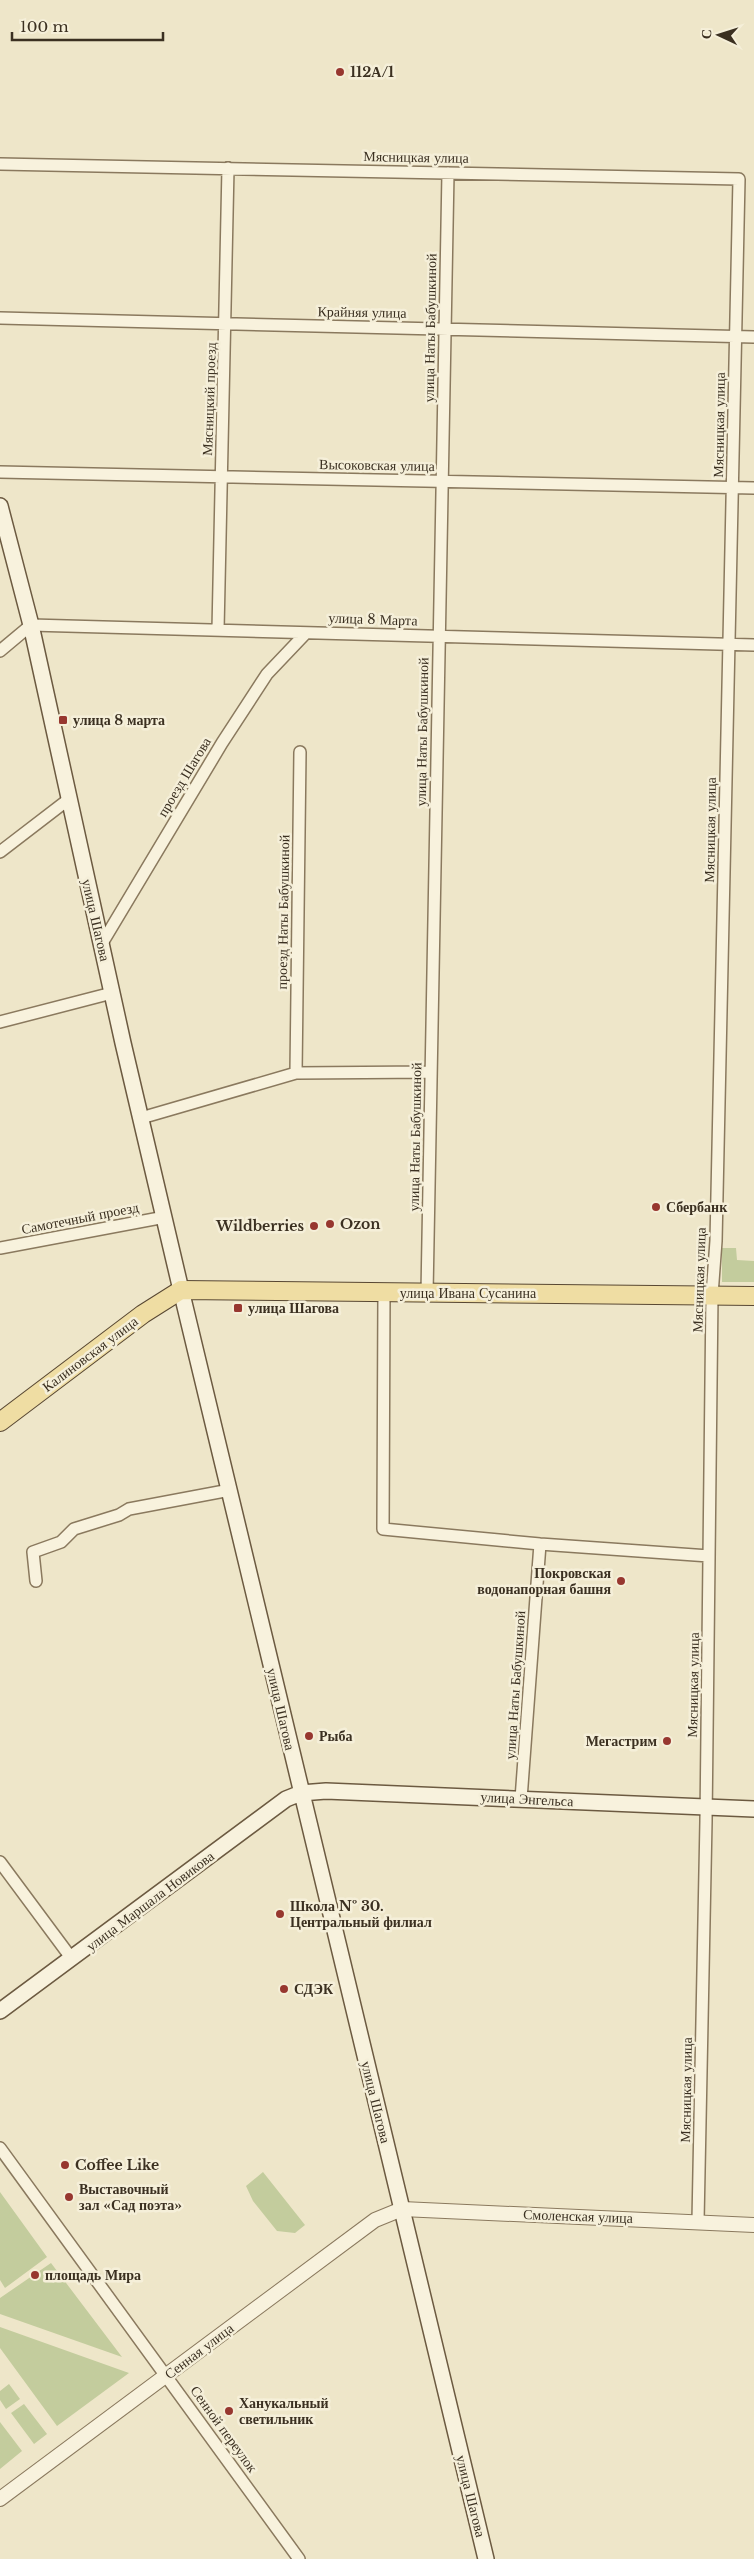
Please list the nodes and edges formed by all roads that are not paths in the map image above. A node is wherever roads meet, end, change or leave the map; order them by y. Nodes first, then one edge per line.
1 (0, 164) edge
2 (228, 168) junction
3 (448, 173) junction
4 (0, 318) edge
5 (226, 323) junction
6 (445, 329) junction
7 (736, 336) junction
8 (754, 337) edge
9 (0, 472) edge
10 (222, 477) junction
11 (442, 481) junction
12 (732, 487) junction
13 (754, 488) edge
14 (0, 506) edge
15 (31, 625) junction
16 (218, 630) junction
17 (306, 632) junction
18 (439, 636) junction
19 (729, 644) junction
20 (754, 645) edge
21 (0, 651) edge
22 (300, 752) dead end
23 (69, 799) junction
24 (0, 852) edge
25 (101, 945) junction
26 (112, 993) junction
27 (0, 1022) edge
28 (431, 1072) junction
29 (296, 1073) junction
30 (141, 1118) junction
31 (165, 1217) junction
32 (0, 1248) edge
33 (181, 1290) junction
34 (384, 1292) junction
35 (427, 1293) junction
36 (712, 1295) junction
37 (754, 1296) edge
38 (0, 1422) edge
39 (230, 1490) junction
40 (540, 1544) junction
41 (709, 1556) junction
42 (36, 1581) dead end
43 (301, 1793) junction
44 (521, 1798) junction
45 (706, 1807) junction
46 (754, 1809) edge
47 (0, 1862) edge
48 (72, 1959) junction
49 (0, 2011) edge
50 (0, 2148) edge
51 (402, 2209) junction
52 (698, 2221) junction
53 (754, 2225) edge
54 (167, 2376) junction
55 (0, 2500) edge
56 (299, 2559) edge
57 (486, 2559) edge

1 - 2 street, Мясницкая улица
2 - 3 street, Мясницкая улица
2 - 5 street, Мясницкий проезд
3 - 6 street, улица Наты Бабушкиной
3 - 7 street, Мясницкая улица
4 - 5 street, Крайняя улица
5 - 6 street, Крайняя улица
5 - 10 street, Мясницкий проезд
6 - 7 street, Крайняя улица
6 - 11 street, улица Наты Бабушкиной
7 - 8 street, Крайняя улица
7 - 12 street, Мясницкая улица
9 - 10 street, Высоковская улица
10 - 11 street, Высоковская улица
10 - 16 street, Мясницкий проезд
11 - 12 street, Высоковская улица
11 - 18 street, улица Наты Бабушкиной
12 - 13 street, Высоковская улица
12 - 19 street, Мясницкая улица
14 - 15 main road, улица Шагова
15 - 16 street, улица 8 Марта
15 - 21 street
15 - 23 main road, улица Шагова
16 - 17 street, улица 8 Марта
17 - 18 street, улица 8 Марта
17 - 25 street, проезд Шагова
18 - 19 street, улица 8 Марта
18 - 28 street, улица Наты Бабушкиной
19 - 20 street, улица 8 Марта
19 - 36 street, Мясницкая улица
22 - 29 street, проезд Наты Бабушкиной
23 - 24 street
23 - 25 main road, улица Шагова
25 - 26 main road, улица Шагова
26 - 27 street
26 - 30 main road, улица Шагова
28 - 29 street
28 - 35 street, улица Наты Бабушкиной
29 - 30 street
30 - 31 main road, улица Шагова
31 - 32 street, Самотечный проезд
31 - 33 main road, улица Шагова
33 - 34 main road, улица Ивана Сусанина
33 - 38 main road, Калиновская улица
33 - 39 main road, улица Шагова
34 - 35 main road, улица Ивана Сусанина
34 - 40 street
35 - 36 main road, улица Ивана Сусанина
36 - 37 main road, улица Ивана Сусанина
36 - 41 street, Мясницкая улица
39 - 42 street
39 - 43 main road, улица Шагова
40 - 41 street
40 - 44 street, улица Наты Бабушкиной
41 - 45 street, Мясницкая улица
43 - 44 main road, улица Энгельса
43 - 48 main road, улица Маршала Новикова
43 - 51 main road, улица Шагова
44 - 45 main road, улица Энгельса
45 - 46 main road, улица Энгельса
45 - 52 street, Мясницкая улица
47 - 48 street
48 - 49 main road, улица Маршала Новикова
50 - 54 street, Сенной переулок
51 - 52 street, Смоленская улица
51 - 54 street, Сенная улица
51 - 57 main road, улица Шагова
52 - 53 street, Смоленская улица
54 - 55 street, Сенная улица
54 - 56 street, Сенной переулок

